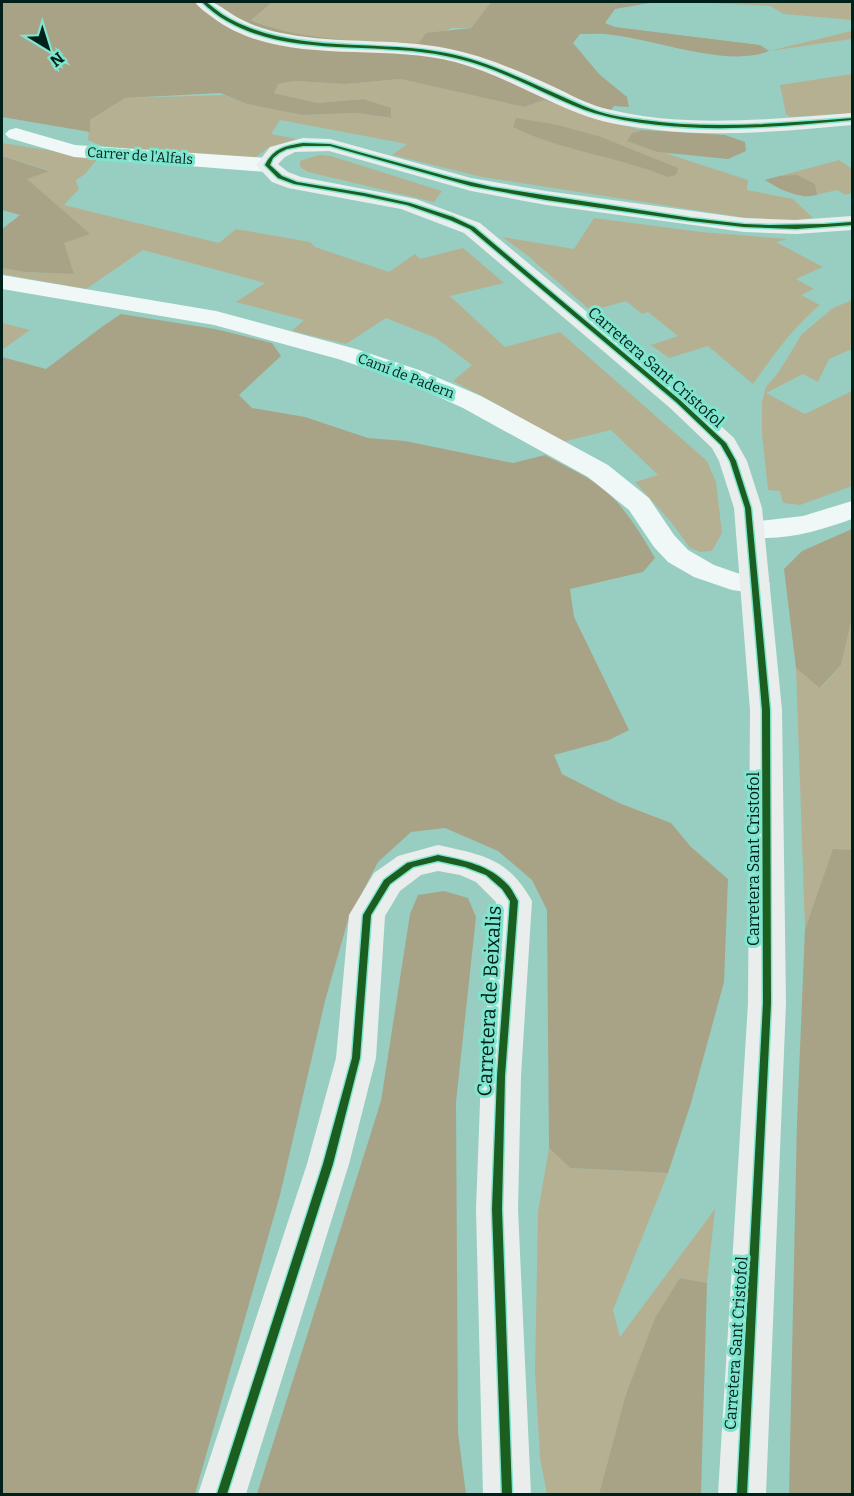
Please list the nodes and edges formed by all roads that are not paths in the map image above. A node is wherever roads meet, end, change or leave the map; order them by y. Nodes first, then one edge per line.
1 (204, 2) edge
2 (852, 119) edge
3 (16, 134) dead end
4 (267, 165) junction
5 (852, 223) edge
6 (10, 287) edge
7 (852, 510) edge
8 (751, 529) junction
9 (755, 584) junction
10 (222, 1494) edge
11 (507, 1494) edge
12 (742, 1494) edge

1 - 2 main road
3 - 4 street, Carrer de l'Alfals
4 - 5 main road
4 - 8 main road, Carretera Sant Cristofol
6 - 9 street, Camí de Padern
7 - 8 street
8 - 9 main road, Carretera Sant Cristofol
9 - 12 main road, Carretera Sant Cristofol
10 - 11 main road, Carretera de Beixalis

